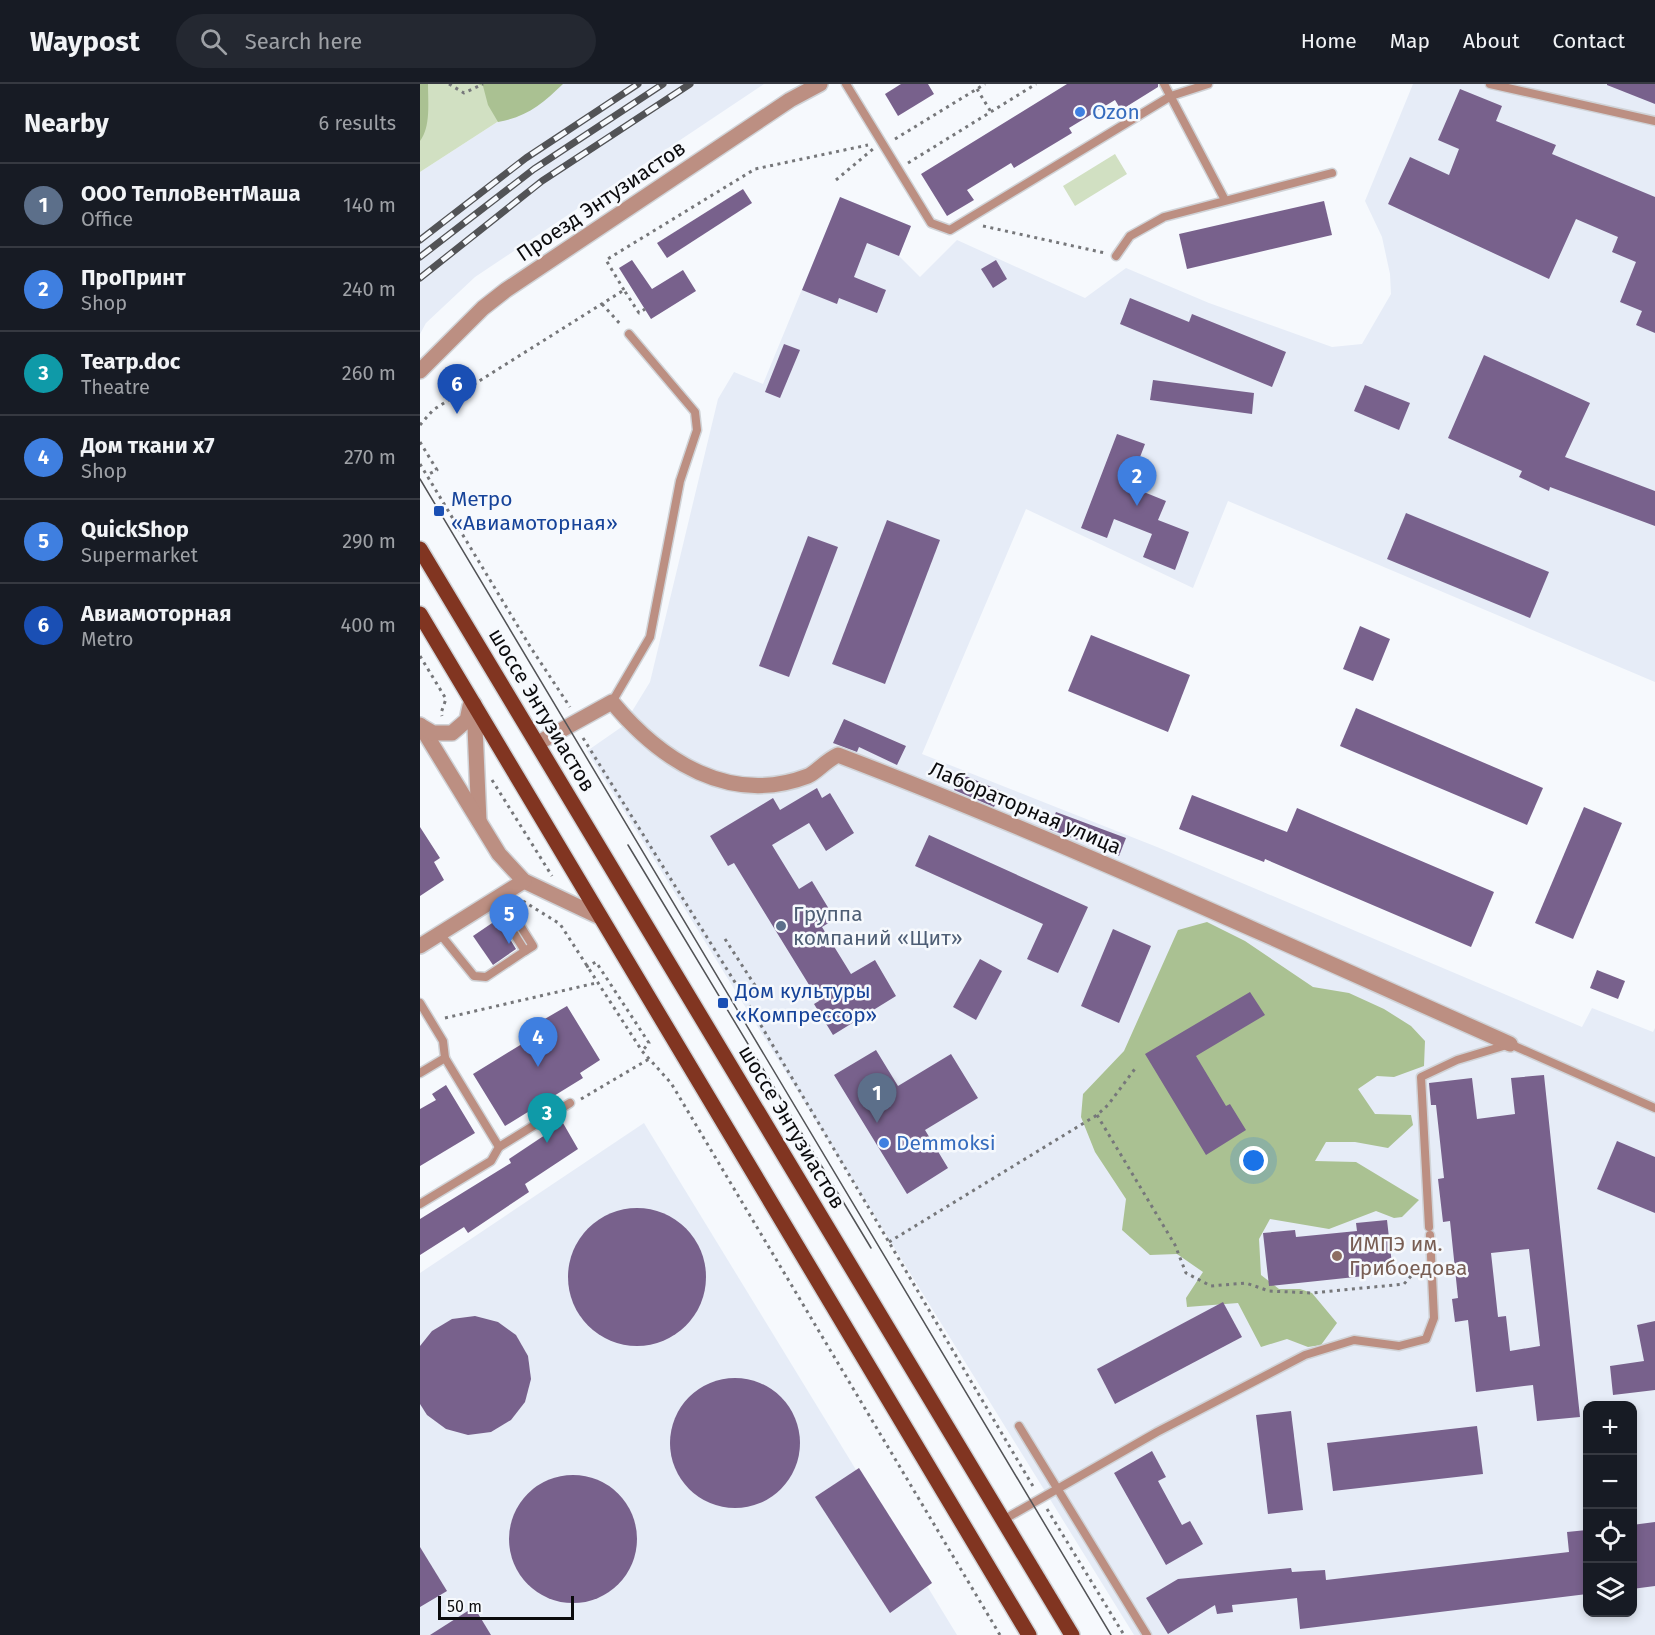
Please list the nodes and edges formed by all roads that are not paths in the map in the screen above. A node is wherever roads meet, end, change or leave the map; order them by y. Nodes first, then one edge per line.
1 (820, 84) edge
2 (846, 84) edge
3 (1164, 84) edge
4 (1208, 84) edge
5 (1490, 84) edge
6 (1171, 96) junction
7 (1655, 121) edge
8 (1332, 173) dead end
9 (1225, 200) junction
10 (1116, 256) road end
11 (629, 334) road end
12 (420, 371) edge
13 (420, 549) edge
14 (420, 614) edge
15 (468, 694) junction
16 (612, 702) junction
17 (420, 725) edge
18 (538, 743) junction
19 (480, 822) junction
20 (524, 881) junction
21 (497, 898) junction
22 (600, 917) junction
23 (440, 934) junction
24 (420, 946) edge
25 (420, 1003) edge
26 (1510, 1044) junction
27 (445, 1058) junction
28 (420, 1072) edge
29 (570, 1103) road end
30 (1655, 1108) edge
31 (499, 1147) junction
32 (420, 1204) edge
33 (1019, 1426) dead end
34 (1056, 1488) junction
35 (1003, 1520) junction
36 (1029, 1635) edge
37 (1072, 1635) edge
38 (1147, 1635) edge

1 - 12 street, Проезд Энтузиастов
2 - 6 lane
3 - 6 lane
4 - 6 lane
5 - 7 lane
6 - 9 lane
8 - 9 lane
9 - 10 lane
11 - 16 lane
13 - 18 main road, шоссе Энтузиастов
14 - 15 main road
15 - 17 street
15 - 19 street
15 - 22 main road
16 - 18 street
16 - 26 street, Лабораторная улица
17 - 19 street
18 - 35 main road, шоссе Энтузиастов
19 - 20 street
20 - 21 street
20 - 22 street
21 - 23 street
21 - 23 lane
22 - 36 main road
23 - 24 street
25 - 27 lane
26 - 30 lane
26 - 34 lane
27 - 28 lane
27 - 31 lane
29 - 31 lane
31 - 32 lane
33 - 34 lane
34 - 35 lane
34 - 38 lane
35 - 37 main road, шоссе Энтузиастов

